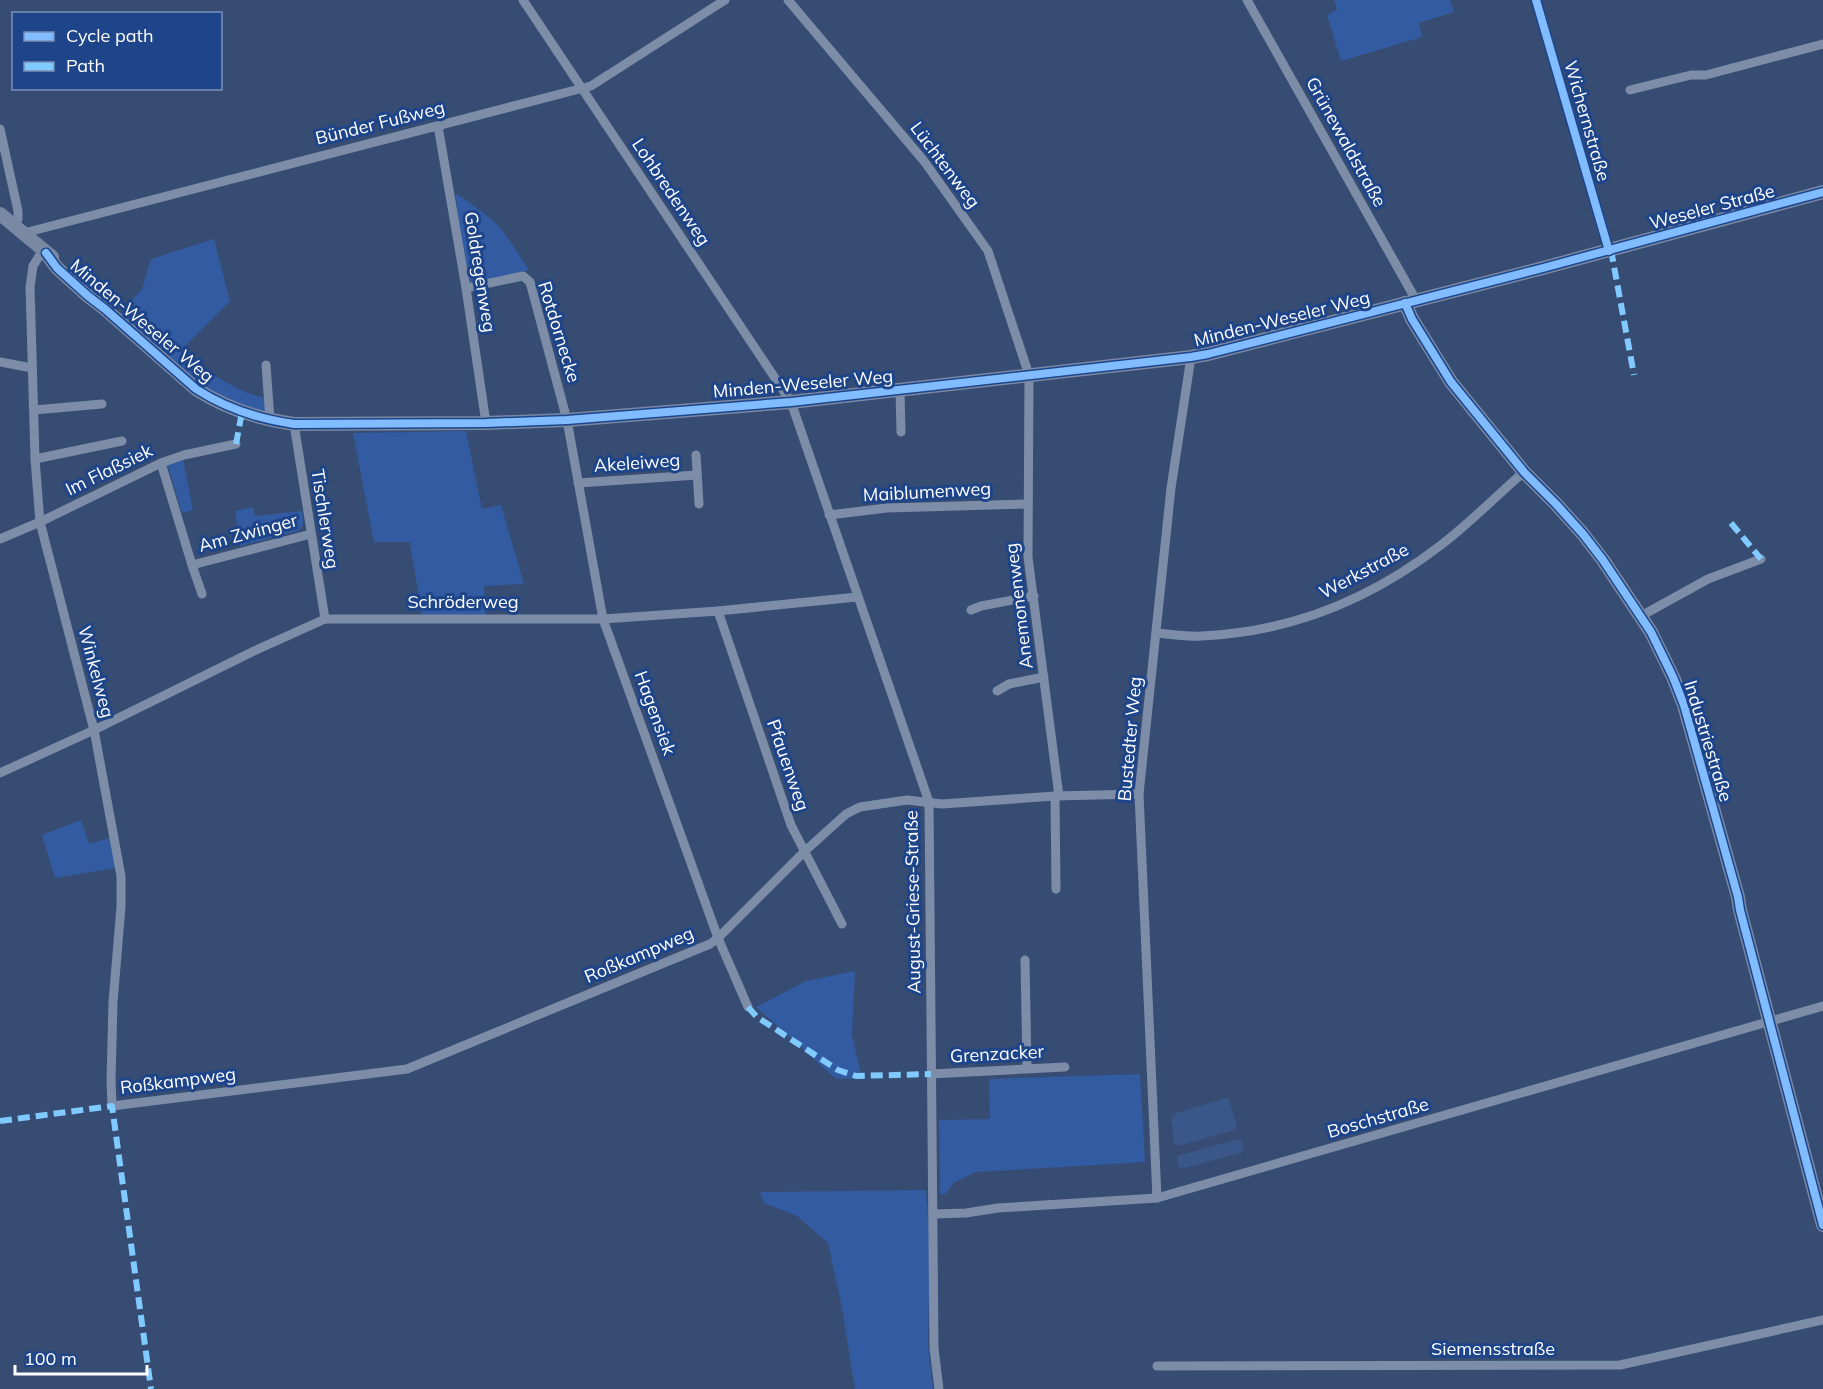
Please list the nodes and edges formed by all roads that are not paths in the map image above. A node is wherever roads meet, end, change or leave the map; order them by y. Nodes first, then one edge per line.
1 (523, 0) edge
2 (725, 0) edge
3 (788, 0) edge
4 (1247, 0) edge
5 (1536, 0) edge
6 (1823, 44) edge
7 (581, 87) junction
8 (1630, 90) dead end
9 (438, 126) junction
10 (0, 129) edge
11 (1823, 192) edge
12 (0, 214) edge
13 (19, 229) junction
14 (1609, 251) junction
15 (45, 252) junction
16 (466, 288) junction
17 (1410, 302) junction
18 (1191, 357) junction
19 (0, 362) edge
20 (266, 365) dead end
21 (32, 368) junction
22 (1029, 375) junction
23 (900, 390) junction
24 (791, 402) junction
25 (102, 404) dead end
26 (34, 410) junction
27 (270, 420) junction
28 (567, 420) junction
29 (486, 423) junction
30 (294, 424) junction
31 (901, 432) dead end
32 (122, 441) dead end
33 (236, 444) dead end
34 (696, 455) dead end
35 (35, 459) junction
36 (161, 463) junction
37 (1524, 472) junction
38 (697, 475) junction
39 (578, 483) junction
40 (699, 504) dead end
41 (1028, 504) junction
42 (829, 514) junction
43 (40, 522) junction
44 (311, 534) junction
45 (0, 539) edge
46 (1761, 559) dead end
47 (192, 565) junction
48 (202, 594) dead end
49 (1034, 596) junction
50 (857, 597) junction
51 (971, 610) dead end
52 (718, 611) junction
53 (1641, 616) junction
54 (325, 619) junction
55 (603, 619) junction
56 (1156, 633) junction
57 (1044, 677) junction
58 (997, 691) dead end
59 (94, 730) junction
60 (0, 773) edge
61 (1139, 794) junction
62 (1057, 796) junction
63 (929, 802) junction
64 (805, 851) junction
65 (1056, 889) dead end
66 (842, 924) dead end
67 (718, 938) junction
68 (1025, 960) dead end
69 (1823, 1006) edge
70 (748, 1007) dead end
71 (1769, 1021) junction
72 (1065, 1067) dead end
73 (1027, 1068) junction
74 (931, 1074) junction
75 (112, 1106) joint
76 (1157, 1198) junction
77 (933, 1214) junction
78 (1823, 1225) edge
79 (1823, 1320) edge
80 (1157, 1366) dead end
81 (939, 1389) edge

1 - 7 street, Lohbredenweg
2 - 7 street, Bünder Fußweg
3 - 22 street, Lüchtenweg
4 - 17 street, Grünewaldstraße
5 - 14 street, Wichernstraße
6 - 8 street
7 - 9 street, Bünder Fußweg
7 - 24 street, Lohbredenweg
9 - 13 street, Bünder Fußweg
9 - 16 street, Goldregenweg
10 - 13 street
11 - 14 street, Weseler Straße
12 - 13 street, Minden-Weseler Weg
13 - 15 street, Minden-Weseler Weg
14 - 17 street, Minden-Weseler Weg
15 - 21 street, Winkelweg
15 - 27 street, Minden-Weseler Weg
16 - 28 street, Rotdornecke
16 - 29 street, Goldregenweg
17 - 18 street, Minden-Weseler Weg
17 - 37 street, Industriestraße
18 - 22 street, Minden-Weseler Weg
18 - 56 street, Bustedter Weg
19 - 21 street
20 - 27 street
21 - 26 street, Winkelweg
22 - 23 street, Minden-Weseler Weg
22 - 41 street, Anemonenweg
23 - 24 street, Minden-Weseler Weg
23 - 31 street
24 - 28 street, Minden-Weseler Weg
24 - 42 street, August-Griese-Straße
25 - 26 street
26 - 35 street, Winkelweg
27 - 30 street, Minden-Weseler Weg
28 - 29 street, Minden-Weseler Weg
28 - 39 street, Hagensiek
29 - 30 street, Minden-Weseler Weg
30 - 44 street, Tischlerweg
32 - 35 street
33 - 36 street, Im Flaßsiek
34 - 38 street
35 - 43 street, Winkelweg
36 - 43 street, Im Flaßsiek
36 - 47 street, Am Zwinger
37 - 53 street, Industriestraße
37 - 56 street, Werkstraße
38 - 39 street, Akeleiweg
38 - 40 street
39 - 55 street, Hagensiek
41 - 42 street, Maiblumenweg
41 - 49 street, Anemonenweg
42 - 50 street, August-Griese-Straße
43 - 45 street, Im Flaßsiek
43 - 59 street, Winkelweg
44 - 47 street, Am Zwinger
44 - 54 street, Tischlerweg
46 - 53 street
47 - 48 street
49 - 51 street
49 - 57 street, Anemonenweg
50 - 52 street, Schröderweg
50 - 63 street, August-Griese-Straße
52 - 55 street, Schröderweg
52 - 64 street, Pfauenweg
53 - 71 street, Industriestraße
54 - 55 street, Schröderweg
54 - 59 street, Schröderweg
55 - 67 street, Hagensiek
56 - 61 street, Bustedter Weg
57 - 58 street
57 - 62 street, Anemonenweg
59 - 60 street, Schröderweg
59 - 75 street, Winkelweg
61 - 62 street, Roßkampweg
61 - 76 street, Bustedter Weg
62 - 63 street, Roßkampweg
62 - 65 street, Anemonenweg
63 - 64 street, Roßkampweg
63 - 74 street, August-Griese-Straße
64 - 66 street, Pfauenweg
64 - 67 street, Roßkampweg
67 - 70 street, Hagensiek
67 - 75 street, Roßkampweg
68 - 73 street
69 - 71 street, Boschstraße
71 - 76 street, Boschstraße
71 - 78 street, Industriestraße
72 - 73 street, Grenzacker
73 - 74 street, Grenzacker
74 - 77 street, August-Griese-Straße
76 - 77 street, Boschstraße
77 - 81 street, August-Griese-Straße
79 - 80 street, Siemensstraße

